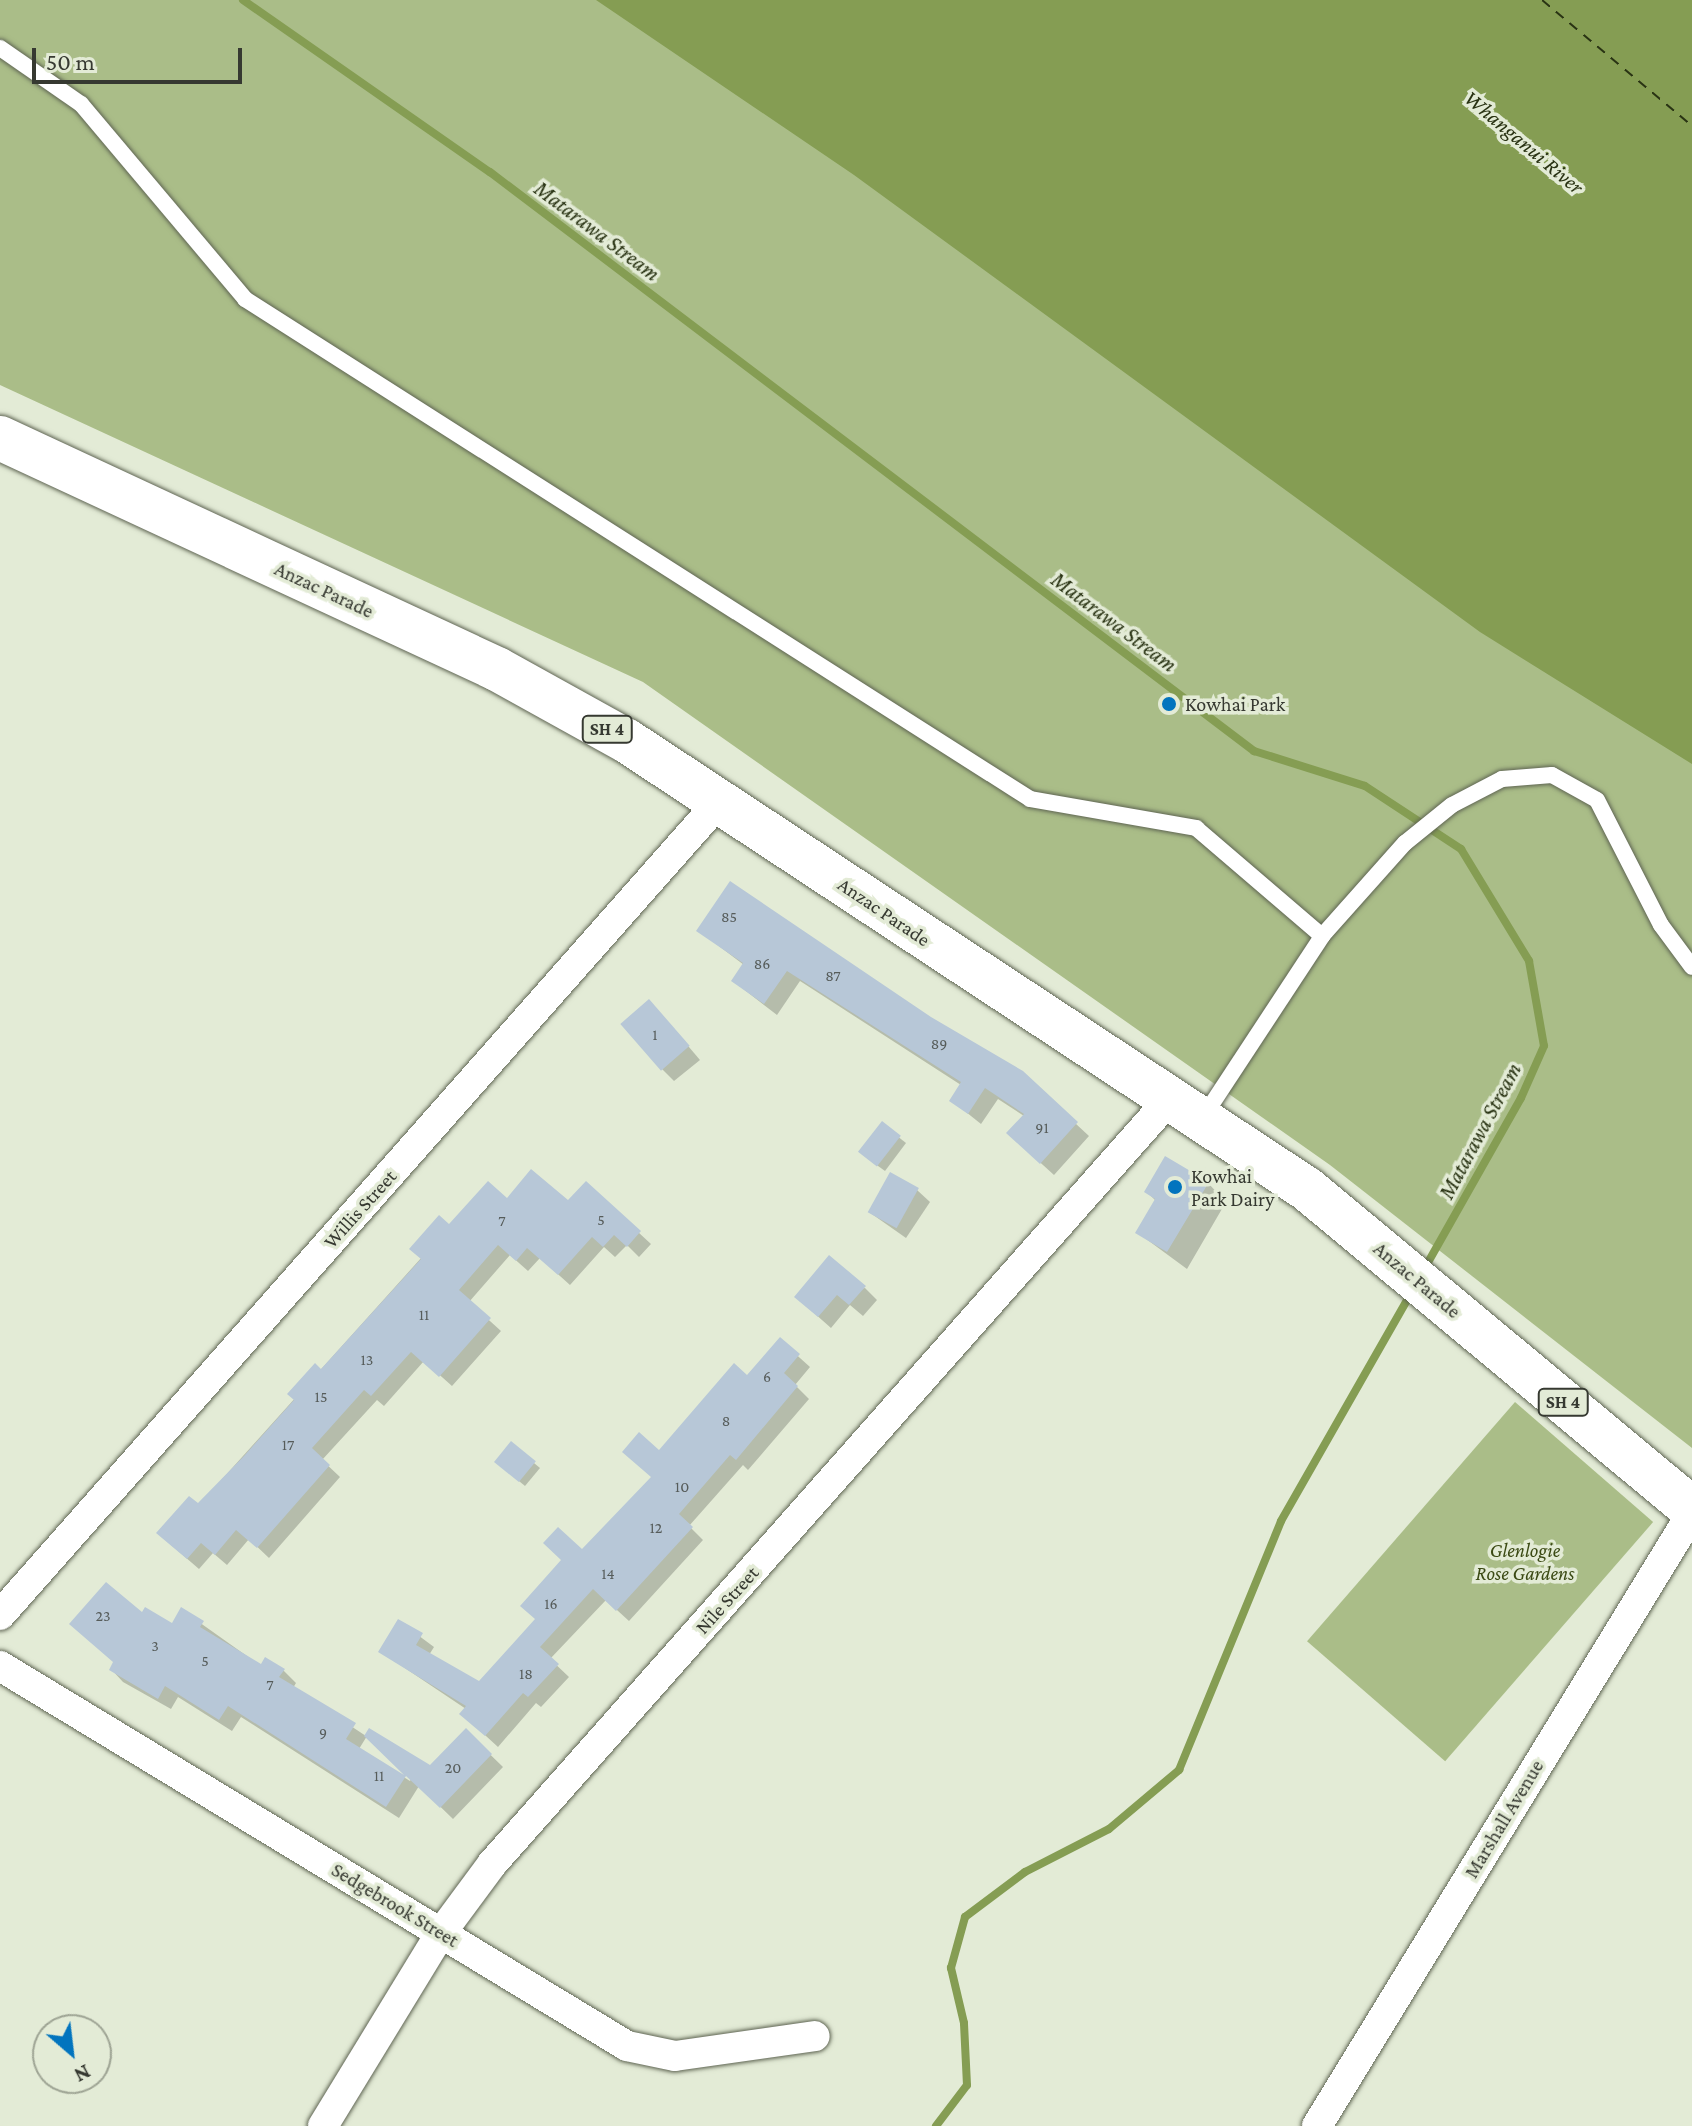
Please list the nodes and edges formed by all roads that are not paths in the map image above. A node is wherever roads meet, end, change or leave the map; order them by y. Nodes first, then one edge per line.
1 (0, 48) edge
2 (0, 438) edge
3 (719, 802) junction
4 (1322, 936) junction
5 (1692, 967) edge
6 (1184, 1111) junction
7 (1692, 1511) edge
8 (0, 1615) edge
9 (0, 1666) edge
10 (441, 1933) junction
11 (815, 2036) dead end
12 (323, 2126) edge
13 (1317, 2126) edge

1 - 4 lane
2 - 3 main road, Anzac Parade / SH 4
3 - 6 main road, Anzac Parade / SH 4
3 - 8 street, Willis Street
4 - 5 lane
4 - 6 lane
6 - 7 main road, Anzac Parade / SH 4
6 - 10 street, Nile Street
7 - 13 street, Marshall Avenue
9 - 10 street, Sedgebrook Street
10 - 11 street, Sedgebrook Street
10 - 12 street, Nile Street

